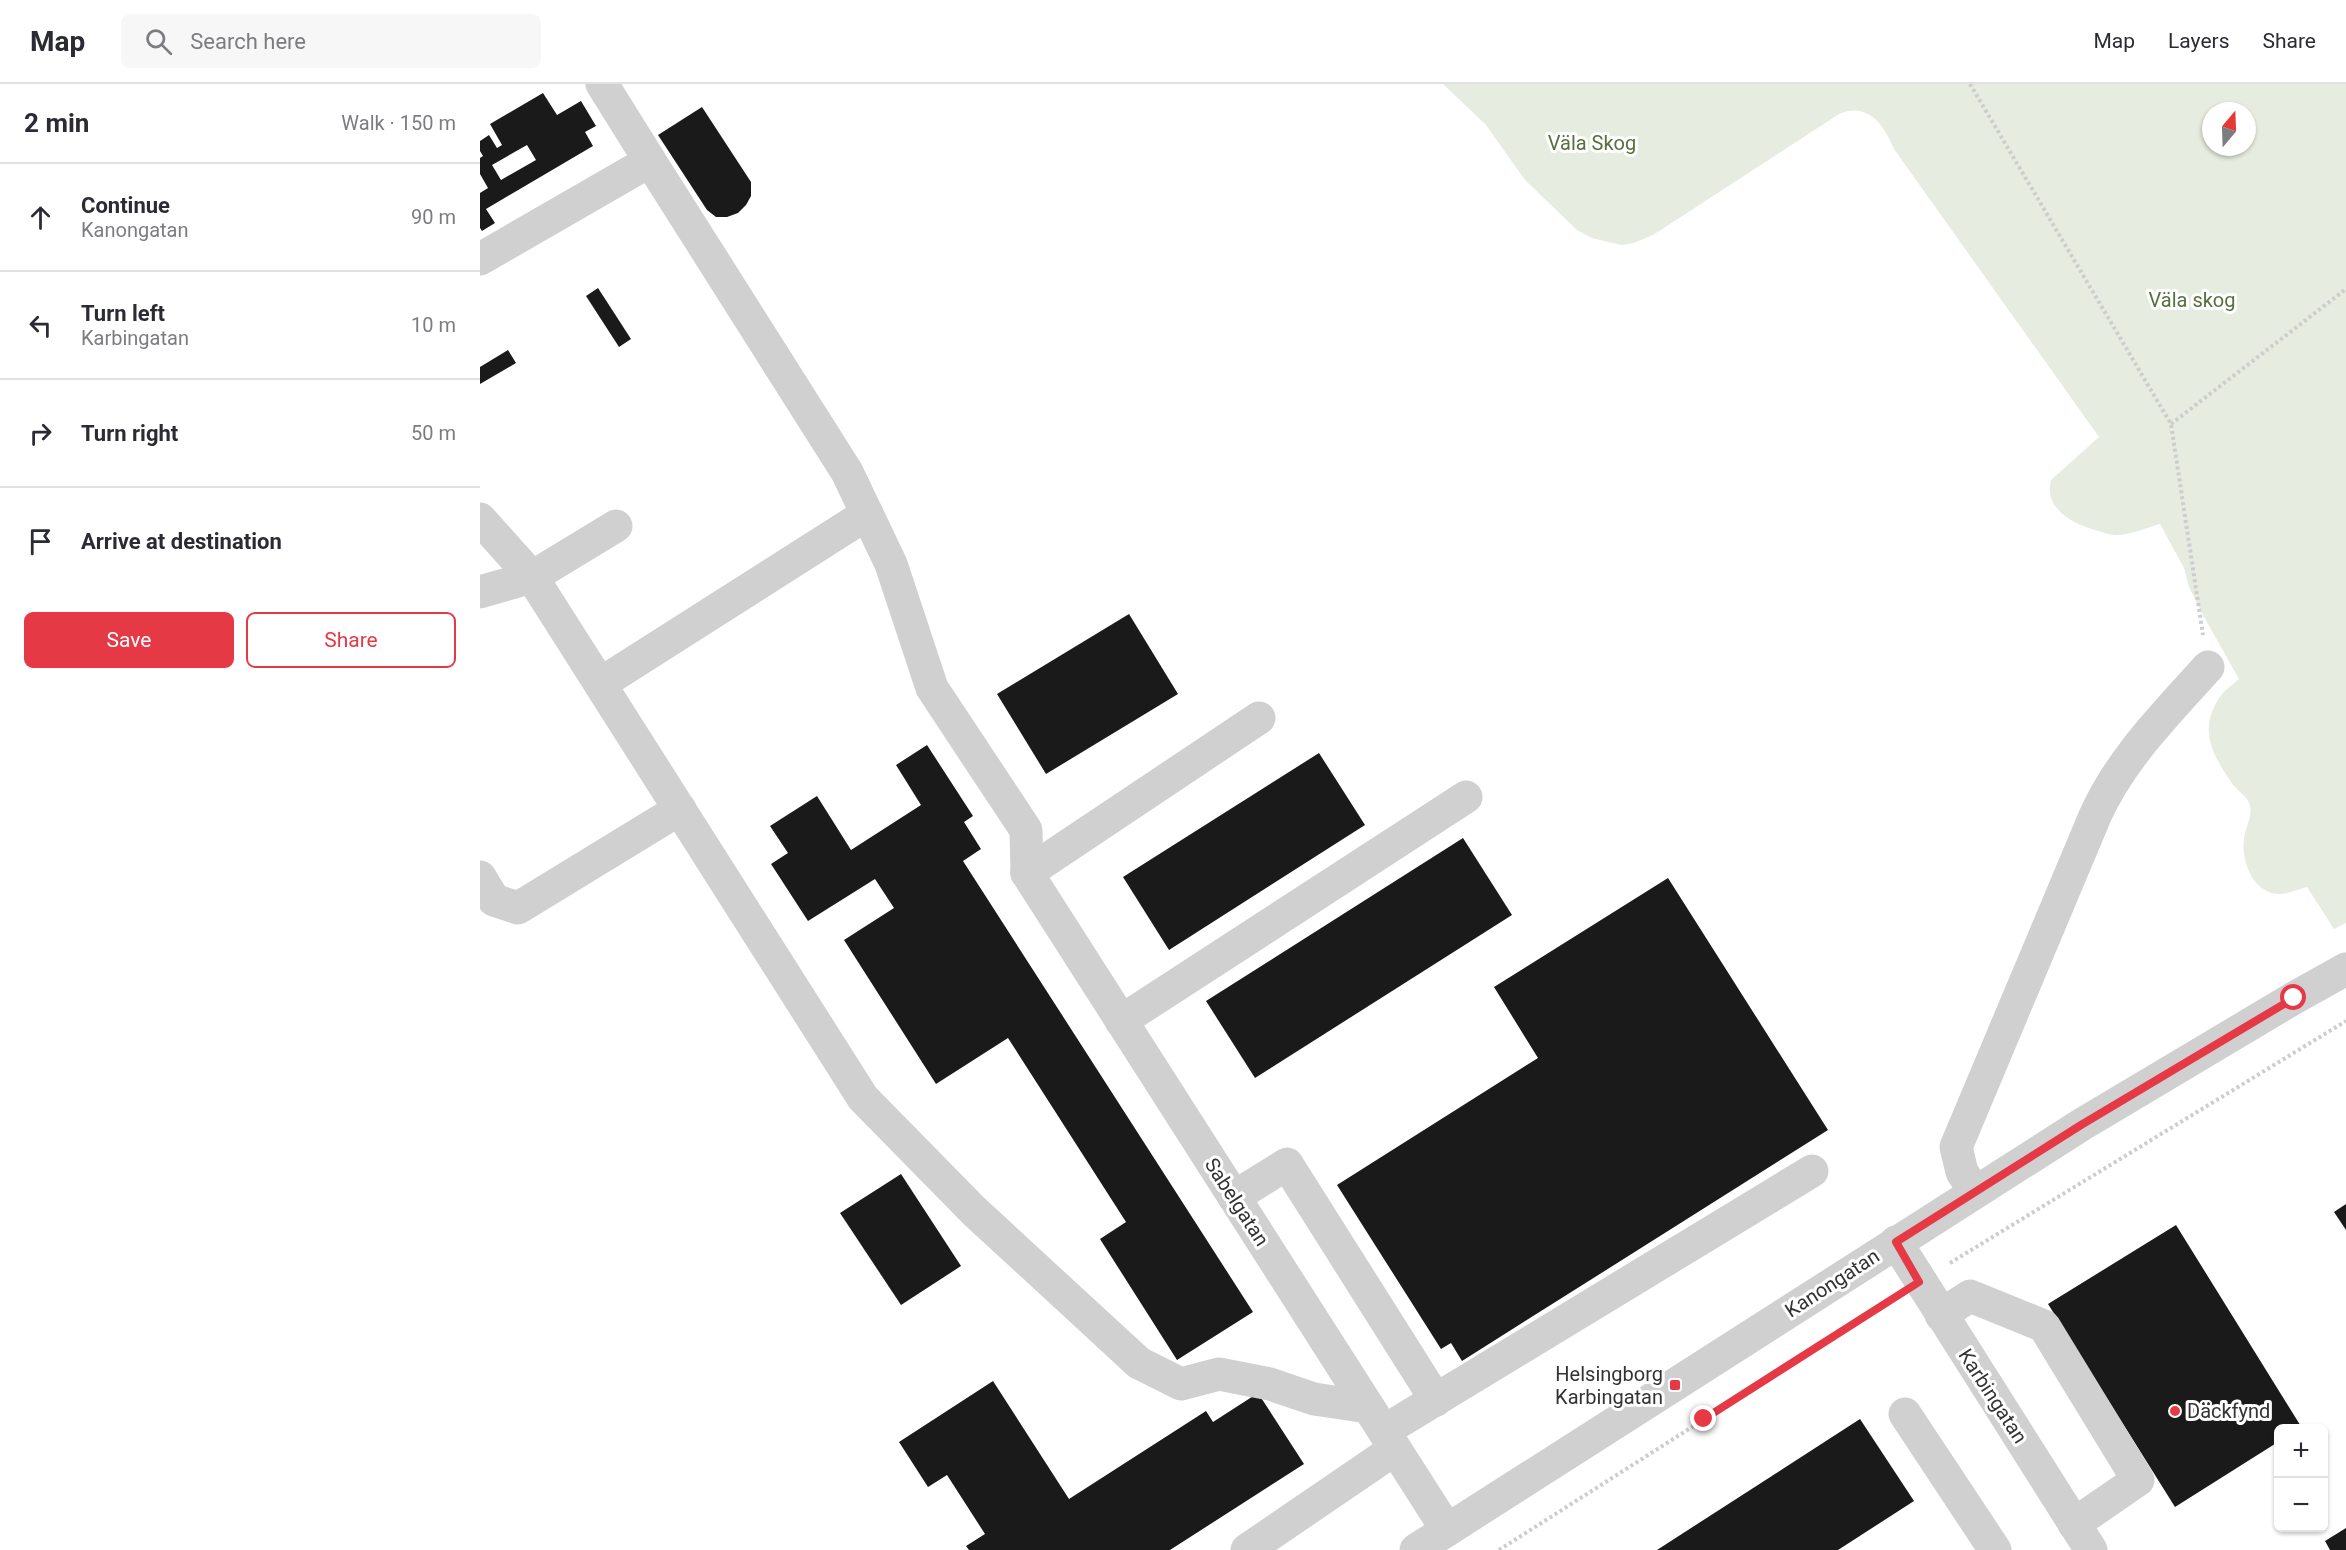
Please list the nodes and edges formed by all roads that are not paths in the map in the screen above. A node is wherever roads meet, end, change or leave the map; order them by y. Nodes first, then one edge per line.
1 (602, 84) edge
2 (650, 161) junction
3 (480, 259) edge
4 (867, 514) junction
5 (480, 519) edge
6 (616, 526) dead end
7 (532, 577) junction
8 (480, 592) edge
9 (2208, 667) road end
10 (600, 684) junction
11 (1259, 718) dead end
12 (1466, 797) dead end
13 (680, 809) junction
14 (1027, 873) junction
15 (480, 877) edge
16 (2346, 969) edge
17 (1121, 1021) junction
18 (1812, 1171) dead end
19 (1975, 1192) junction
20 (1234, 1197) junction
21 (1896, 1242) junction
22 (1941, 1315) junction
23 (1436, 1400) junction
24 (1905, 1414) dead end
25 (1382, 1429) junction
26 (1447, 1530) junction
27 (2083, 1537) edge
28 (1981, 1545) edge
29 (1247, 1550) edge
30 (1416, 1550) edge

1 - 2 street
2 - 3 street
2 - 4 street
4 - 10 street
4 - 14 street
5 - 7 street
6 - 7 street
7 - 8 street
7 - 10 street
9 - 19 street
10 - 13 street
11 - 14 street
12 - 17 street
13 - 15 street
13 - 25 street
14 - 17 street, Sabelgatan
16 - 19 street, Kanongatan
17 - 20 street, Sabelgatan
18 - 23 street
19 - 21 street, Kanongatan
20 - 23 street
20 - 25 street, Sabelgatan
21 - 22 street, Karbingatan
21 - 26 street, Kanongatan
22 - 27 street, Karbingatan
22 - 27 street
23 - 25 street
24 - 28 street
25 - 26 street, Sabelgatan
25 - 29 street
26 - 30 street, Kanongatan

